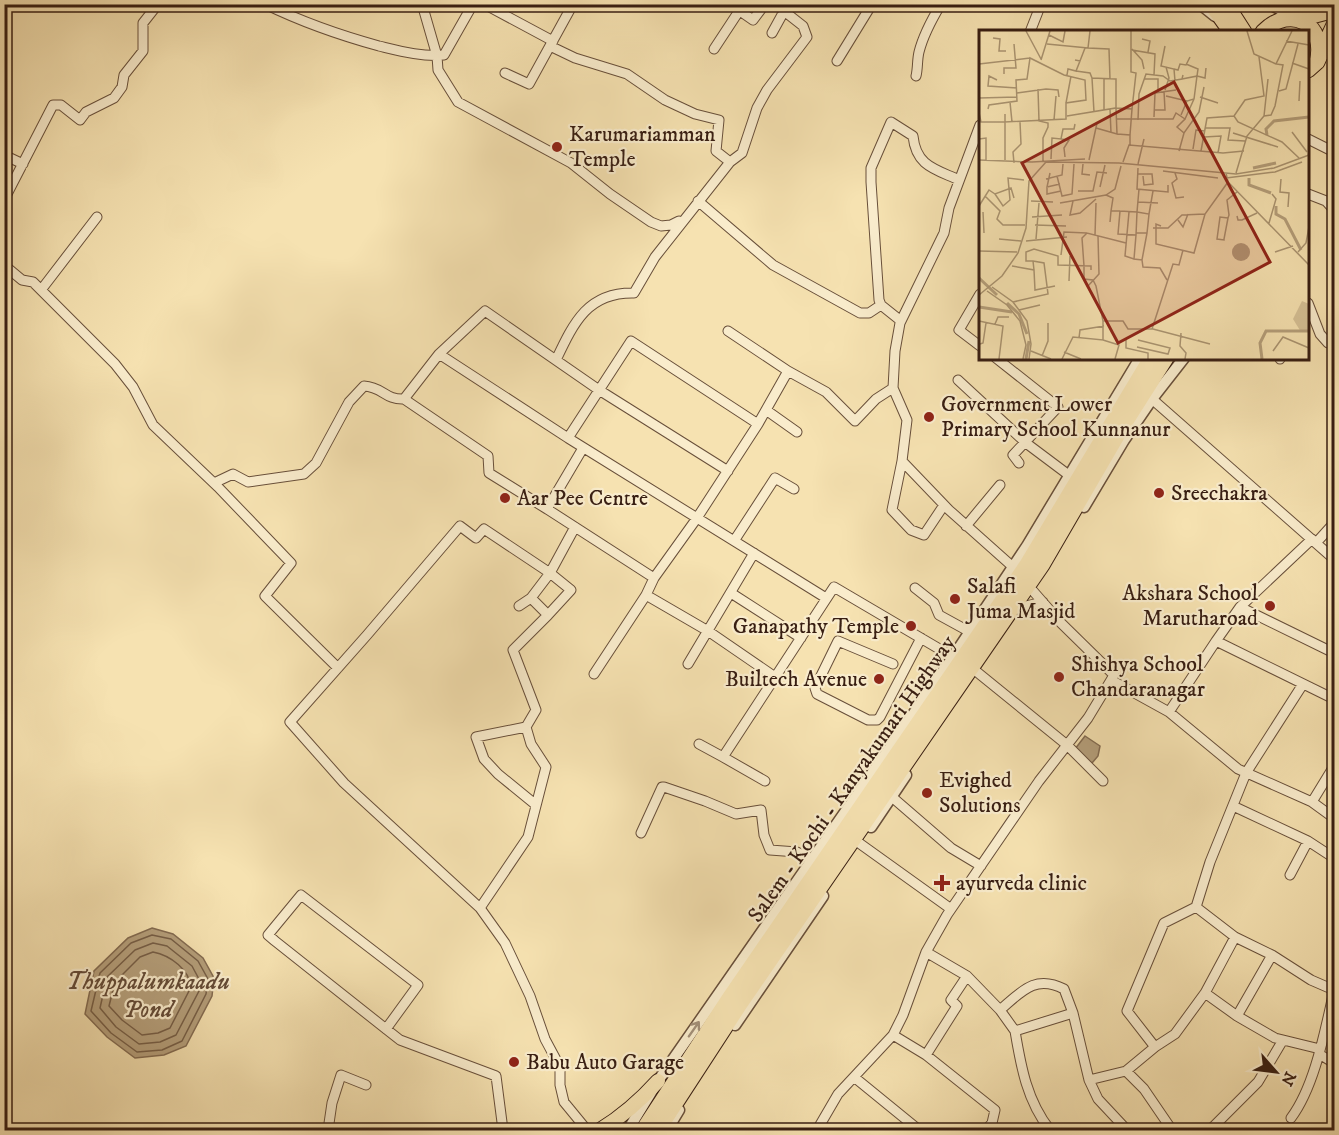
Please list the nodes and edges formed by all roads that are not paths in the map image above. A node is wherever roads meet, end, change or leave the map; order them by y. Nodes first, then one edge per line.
1 (158, 4) edge
2 (265, 4) edge
3 (422, 4) edge
4 (473, 4) edge
5 (484, 4) edge
6 (573, 4) edge
7 (730, 4) edge
8 (765, 4) edge
9 (775, 4) edge
10 (872, 4) edge
11 (941, 4) edge
12 (1041, 4) edge
13 (1200, 4) edge
14 (1211, 4) edge
15 (1226, 4) edge
16 (1270, 4) edge
17 (1334, 4) edge
18 (786, 8) edge
19 (739, 11) junction
20 (1300, 19) junction
21 (1335, 25) edge
22 (1031, 30) edge
23 (1235, 30) edge
24 (1265, 30) edge
25 (772, 33) dead end
26 (551, 44) junction
27 (714, 49) dead end
28 (437, 56) junction
29 (1320, 60) edge
30 (837, 61) dead end
31 (505, 73) dead end
32 (916, 76) dead end
33 (1309, 77) edge
34 (979, 130) edge
35 (1309, 139) edge
36 (1335, 152) edge
37 (4, 155) edge
38 (730, 162) junction
39 (23, 164) junction
40 (959, 180) junction
41 (1309, 194) edge
42 (4, 200) edge
43 (698, 201) junction
44 (1335, 210) edge
45 (97, 217) dead end
46 (684, 218) junction
47 (4, 265) edge
48 (41, 290) junction
49 (979, 297) edge
50 (881, 305) junction
51 (1309, 311) edge
52 (901, 321) junction
53 (728, 331) dead end
54 (1335, 335) edge
55 (979, 345) edge
56 (439, 354) junction
57 (556, 360) junction
58 (999, 360) edge
59 (1139, 360) edge
60 (1150, 360) edge
61 (1165, 360) edge
62 (1182, 360) edge
63 (788, 371) junction
64 (958, 380) dead end
65 (893, 388) junction
66 (599, 390) junction
67 (404, 399) junction
68 (1152, 399) junction
69 (766, 410) junction
70 (758, 424) junction
71 (797, 432) dead end
72 (568, 438) junction
73 (1026, 443) junction
74 (583, 448) junction
75 (902, 461) junction
76 (1019, 463) dead end
77 (728, 471) junction
78 (1070, 476) junction
79 (214, 483) junction
80 (1000, 485) dead end
81 (794, 489) dead end
82 (944, 505) junction
83 (547, 509) junction
84 (697, 518) junction
85 (1335, 523) edge
86 (966, 526) junction
87 (575, 527) junction
88 (734, 541) junction
89 (1314, 541) junction
90 (754, 553) junction
91 (1335, 559) edge
92 (1013, 567) junction
93 (550, 573) junction
94 (654, 578) junction
95 (915, 588) dead end
96 (1033, 591) junction
97 (731, 593) junction
98 (646, 595) junction
99 (531, 598) junction
100 (826, 598) junction
101 (1043, 602) junction
102 (519, 606) dead end
103 (1022, 607) junction
104 (1240, 607) junction
105 (548, 615) junction
106 (708, 631) junction
107 (970, 632) junction
108 (801, 638) junction
109 (921, 638) junction
110 (1216, 641) junction
111 (1335, 653) edge
112 (953, 657) junction
113 (688, 664) dead end
114 (893, 664) dead end
115 (338, 668) junction
116 (977, 672) junction
117 (594, 674) dead end
118 (775, 677) junction
119 (1111, 680) junction
120 (1303, 684) junction
121 (1335, 699) edge
122 (1169, 712) junction
123 (526, 727) junction
124 (699, 744) dead end
125 (1067, 745) junction
126 (723, 757) junction
127 (1335, 766) edge
128 (1246, 773) junction
129 (765, 781) dead end
130 (1103, 781) dead end
131 (892, 797) junction
132 (1312, 802) junction
133 (536, 805) junction
134 (1233, 806) junction
135 (1335, 818) edge
136 (641, 833) dead end
137 (1308, 841) junction
138 (859, 843) junction
139 (1335, 858) edge
140 (812, 859) junction
141 (981, 866) junction
142 (1290, 875) dead end
143 (1196, 907) junction
144 (480, 908) junction
145 (951, 909) junction
146 (1235, 937) junction
147 (926, 952) junction
148 (1272, 955) junction
149 (967, 976) junction
150 (1335, 990) edge
151 (1205, 993) junction
152 (1332, 1009) edge
153 (1000, 1010) junction
154 (1073, 1013) junction
155 (1237, 1016) junction
156 (386, 1029) junction
157 (1015, 1030) junction
158 (893, 1035) junction
159 (1283, 1040) junction
160 (1155, 1047) junction
161 (1320, 1052) junction
162 (926, 1055) junction
163 (1335, 1063) edge
164 (1126, 1071) junction
165 (854, 1077) junction
166 (1089, 1080) junction
167 (658, 1081) junction
168 (366, 1086) dead end
169 (1291, 1118) dead end
170 (328, 1131) edge
171 (503, 1131) edge
172 (587, 1131) edge
173 (600, 1131) edge
174 (628, 1131) edge
175 (643, 1131) edge
176 (658, 1131) edge
177 (667, 1131) edge
178 (817, 1131) edge
179 (919, 1131) edge
180 (986, 1131) edge
181 (1050, 1131) edge
182 (1126, 1131) edge
183 (1172, 1131) edge
184 (1210, 1131) edge

1 - 39 street
2 - 28 street
3 - 28 street
4 - 28 street
5 - 26 street
6 - 26 street
7 - 19 street
8 - 19 street
9 - 18 street
10 - 30 street
11 - 32 street
12 - 22 street
13 - 23 street
14 - 23 highway
15 - 23 highway
16 - 20 street
17 - 20 highway
18 - 25 street
18 - 38 street
19 - 27 street
20 - 24 highway
20 - 29 highway
21 - 29 highway
26 - 31 street
26 - 38 street
28 - 46 street
29 - 33 street
34 - 40 street
35 - 36 street
37 - 39 street
38 - 43 street
39 - 42 street
40 - 50 street
40 - 52 street
41 - 44 street
43 - 46 street
43 - 50 street
45 - 48 street
46 - 57 street
47 - 48 street
48 - 79 street
49 - 55 street
50 - 52 street
51 - 54 street
52 - 65 street
53 - 63 street
56 - 57 street
56 - 67 street
56 - 72 street
57 - 66 street
58 - 73 street
59 - 78 street
60 - 175 highway, Salem - Kochi - Kanyakumari Highway
61 - 176 highway, Salem - Kochi - Kanyakumari Highway
62 - 68 street
63 - 65 street
63 - 69 street
64 - 73 street
65 - 75 street
66 - 70 street
66 - 72 street
66 - 77 street
67 - 79 street
67 - 83 street
68 - 89 street
68 - 96 street
69 - 70 street
69 - 71 street
70 - 77 street
72 - 74 street
73 - 76 street
73 - 78 street
74 - 83 street
74 - 84 street
75 - 82 street
75 - 82 street
77 - 84 street
78 - 92 street
79 - 115 street
80 - 86 street
81 - 88 street
82 - 86 street
83 - 87 street
84 - 88 street
84 - 94 street
85 - 89 street
86 - 92 street
87 - 93 street
87 - 94 street
88 - 90 street
89 - 91 street
89 - 104 street
90 - 97 street
90 - 100 street
92 - 107 street
93 - 99 street
93 - 105 street
93 - 115 street
94 - 98 street
95 - 107 street
96 - 101 street
96 - 103 street
97 - 106 street
97 - 108 street
98 - 106 street
98 - 117 street
99 - 102 street
99 - 105 street
100 - 108 street
100 - 109 street
101 - 103 street
101 - 119 street
103 - 116 street
104 - 110 street
104 - 111 street
105 - 123 street
106 - 113 street
106 - 118 street
107 - 112 street
108 - 118 street
109 - 112 street
109 - 114 street
110 - 120 street
110 - 122 street
112 - 140 street
115 - 144 street
116 - 125 street
116 - 131 street
118 - 126 street
119 - 122 street
119 - 125 street
120 - 121 street
120 - 128 street
122 - 128 street
123 - 133 street
123 - 133 street
124 - 126 street
125 - 130 street
125 - 141 street
126 - 129 street
127 - 132 street
128 - 132 street
128 - 134 street
131 - 138 street
131 - 141 street
132 - 135 street
133 - 144 street
134 - 137 street
134 - 143 street
136 - 140 street
137 - 139 street
137 - 142 street
138 - 145 street
138 - 177 street
167 -> 140 street
141 - 145 street
143 - 146 street
143 - 160 street
144 - 172 street
145 - 147 street
146 - 148 street
146 - 151 street
147 - 149 street
147 - 158 street
148 - 150 street
148 - 155 street
149 - 153 street
149 - 162 street
150 - 152 street
151 - 155 street
151 - 160 street
152 - 161 street
153 - 154 street
153 - 157 street
154 - 157 street
154 - 166 street
155 - 159 street
156 - 156 street
156 - 171 street
157 - 181 street
158 - 162 street
158 - 165 street
159 - 161 street
159 - 184 street
160 - 164 street
161 - 163 street
161 - 169 street
162 - 180 street
164 - 166 street
164 - 183 street
165 - 178 street
165 - 179 street
166 - 182 street
167 - 173 main road
167 - 174 street
168 - 170 street

